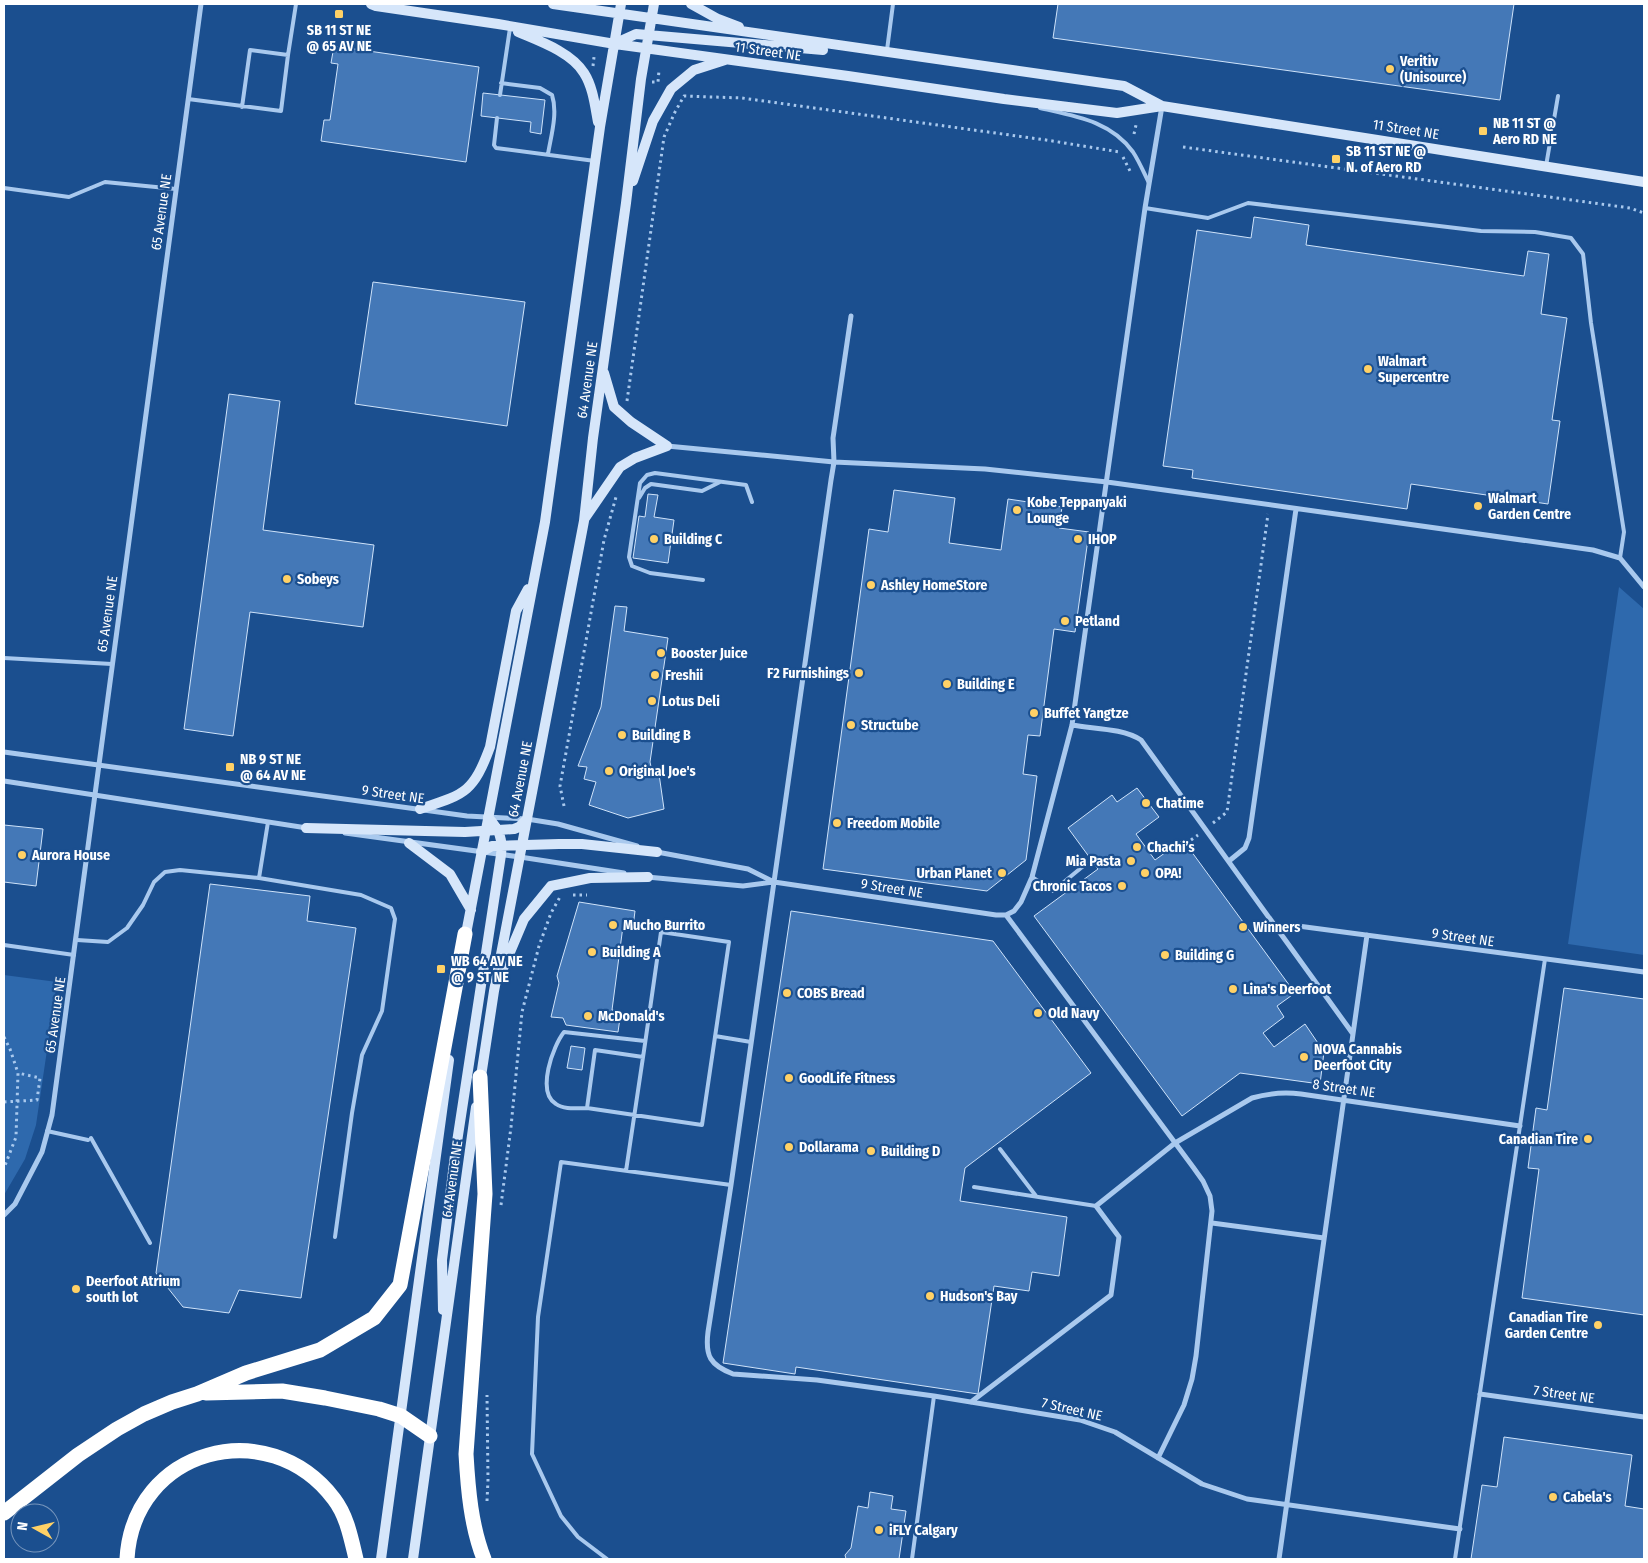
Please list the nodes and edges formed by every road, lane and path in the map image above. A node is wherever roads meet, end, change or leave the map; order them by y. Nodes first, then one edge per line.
1 (201, 4) edge
2 (296, 4) edge
3 (371, 4) edge
4 (555, 4) edge
5 (654, 4) edge
6 (692, 4) edge
7 (893, 4) edge
8 (620, 9) edge
9 (652, 19) junction
10 (498, 24) junction
11 (510, 28) junction
12 (650, 34) junction
13 (758, 34) junction
14 (615, 44) junction
15 (647, 48) junction
16 (886, 52) junction
17 (288, 56) junction
18 (917, 57) junction
19 (728, 59) junction
20 (659, 70) dead end
21 (649, 81) dead end
22 (501, 83) junction
23 (500, 95) dead end
24 (1558, 96) dead end
25 (1004, 99) junction
26 (188, 100) junction
27 (242, 106) junction
28 (1162, 106) junction
29 (497, 118) dead end
30 (1136, 125) dead end
31 (600, 127) junction
32 (1134, 134) dead end
33 (1183, 147) dead end
34 (548, 154) junction
35 (595, 161) junction
36 (1546, 166) junction
37 (1129, 174) dead end
38 (1644, 182) edge
39 (1149, 184) junction
40 (4, 188) edge
41 (176, 189) junction
42 (626, 204) junction
43 (1145, 208) junction
44 (1644, 213) edge
45 (851, 316) dead end
46 (603, 369) junction
47 (627, 401) dead end
48 (667, 446) junction
49 (834, 462) junction
50 (720, 482) junction
51 (1107, 482) junction
52 (617, 493) dead end
53 (638, 500) junction
54 (752, 502) dead end
55 (1269, 505) junction
56 (1296, 509) junction
57 (584, 521) junction
58 (1620, 558) junction
59 (533, 579) junction
60 (703, 580) dead end
61 (1644, 587) edge
62 (4, 658) edge
63 (112, 664) junction
64 (1072, 726) junction
65 (4, 752) edge
66 (98, 765) junction
67 (4, 782) edge
68 (94, 796) junction
69 (564, 806) dead end
70 (420, 809) junction
71 (488, 817) junction
72 (527, 819) junction
73 (268, 822) junction
74 (306, 828) junction
75 (498, 830) junction
76 (1205, 830) junction
77 (485, 831) junction
78 (1191, 840) dead end
79 (409, 843) junction
80 (522, 844) junction
81 (502, 850) junction
82 (481, 852) junction
83 (657, 852) junction
84 (520, 857) junction
85 (1229, 861) junction
86 (1087, 863) dead end
87 (648, 877) junction
88 (1032, 877) junction
89 (259, 878) junction
90 (774, 882) junction
91 (561, 896) dead end
92 (471, 910) junction
93 (1006, 915) junction
94 (1279, 932) junction
95 (465, 934) junction
96 (1366, 935) junction
97 (76, 940) junction
98 (4, 945) edge
99 (74, 955) junction
100 (1545, 959) junction
101 (1644, 972) edge
102 (494, 991) junction
103 (1353, 1034) junction
104 (715, 1036) junction
105 (4, 1037) edge
106 (645, 1042) junction
107 (751, 1042) junction
108 (643, 1057) junction
109 (18, 1073) junction
110 (480, 1077) junction
111 (17, 1100) junction
112 (1343, 1100) junction
113 (4, 1102) edge
114 (587, 1108) junction
115 (634, 1114) junction
116 (1520, 1126) junction
117 (47, 1131) junction
118 (1175, 1143) junction
119 (1000, 1149) dead end
120 (4, 1168) edge
121 (626, 1171) junction
122 (731, 1185) junction
123 (974, 1187) dead end
124 (1036, 1196) junction
125 (1096, 1206) junction
126 (500, 1212) dead end
127 (4, 1215) edge
128 (1212, 1223) junction
129 (335, 1237) dead end
130 (1324, 1238) junction
131 (150, 1243) dead end
132 (443, 1343) junction
133 (487, 1390) dead end
134 (197, 1394) junction
135 (1480, 1394) junction
136 (934, 1396) junction
137 (971, 1402) junction
138 (401, 1416) junction
139 (1644, 1417) edge
140 (430, 1436) junction
141 (1158, 1458) junction
142 (486, 1504) dead end
143 (1287, 1505) junction
144 (4, 1514) edge
145 (1460, 1529) junction
146 (127, 1559) edge
147 (356, 1559) edge
148 (381, 1559) edge
149 (413, 1559) edge
150 (484, 1559) edge
151 (607, 1559) edge
152 (912, 1559) edge
153 (1279, 1559) edge
154 (1455, 1559) edge

1 - 26 street, 65 Avenue NE
2 - 17 lane
3 - 10 street, 11 Street NE
4 - 8 street, 11 Street NE
5 - 9 street, 64 Avenue NE
6 - 13 street
7 - 16 lane
8 - 9 street, 11 Street NE
8 - 14 street, 64 Avenue NE
9 - 12 street, 64 Avenue NE
9 - 13 street, 11 Street NE
10 - 11 street
10 - 14 street, 11 Street NE
11 - 22 lane
11 - 31 street
12 - 14 street
12 - 15 street, 64 Avenue NE
12 - 18 street
13 - 16 street, 11 Street NE
14 - 15 street, 11 Street NE
14 - 31 street, 64 Avenue NE
15 - 19 street, 11 Street NE
15 - 42 street, 64 Avenue NE
16 - 18 street, 11 Street NE
17 - 27 lane
17 - 27 lane
18 - 28 street, 11 Street NE
19 - 25 street, 11 Street NE
19 - 42 street
20 - 21 path
22 - 23 lane
22 - 34 lane
24 - 36 lane
25 - 28 street, 11 Street NE
25 - 39 lane
26 - 27 lane
26 - 41 street, 65 Avenue NE
28 - 36 street, 11 Street NE
28 - 39 street
29 - 34 lane
30 - 32 path
31 - 35 street, 64 Avenue NE
33 - 44 path
34 - 35 lane
35 - 59 street, 64 Avenue NE
36 - 38 street, 11 Street NE
37 - 47 path
39 - 43 street
40 - 41 lane
41 - 63 street, 65 Avenue NE
42 - 46 street, 64 Avenue NE
43 - 51 street
43 - 58 lane
45 - 49 street
46 - 48 street
46 - 57 street, 64 Avenue NE
48 - 49 street
48 - 57 street
49 - 51 street
49 - 90 street
50 - 53 lane
50 - 53 lane
50 - 54 lane
51 - 55 street
51 - 64 street
52 - 69 path
53 - 60 lane
55 - 56 street
55 - 76 path
56 - 58 street
56 - 85 street
57 - 72 street, 64 Avenue NE
58 - 61 street
59 - 70 street
59 - 71 street, 64 Avenue NE
62 - 63 lane
63 - 66 street, 65 Avenue NE
64 - 76 street
64 - 88 street
65 - 66 street, 9 Street NE
66 - 68 street, 65 Avenue NE
66 - 70 street, 9 Street NE
67 - 68 street
68 - 73 street
68 - 97 street, 65 Avenue NE
70 - 71 street, 9 Street NE
71 - 72 street, 9 Street NE
71 - 75 street
71 - 77 street, 64 Avenue NE
72 - 75 street
72 - 80 street, 64 Avenue NE
72 - 83 street, 9 Street NE
73 - 74 street
73 - 89 lane
74 - 77 street
74 - 79 street
75 - 77 street
75 - 81 street
76 - 78 path
76 - 85 street
77 - 82 street, 64 Avenue NE
79 - 82 street
79 - 92 street
80 - 81 street
80 - 83 street
80 - 84 street, 64 Avenue NE
81 - 82 street
81 - 84 street, 9 Street NE
81 - 132 street
82 - 92 street, 64 Avenue NE
83 - 90 street, 9 Street NE
84 - 87 street, 9 Street NE
84 - 102 street, 64 Avenue NE
85 - 94 street
86 - 88 lane
87 - 90 street, 9 Street NE
87 - 102 street
88 - 93 street
89 - 97 lane
89 - 129 lane
90 - 93 street, 9 Street NE
90 - 107 street
91 - 126 path
92 - 95 street, 64 Avenue NE
93 - 118 street
94 - 96 street, 9 Street NE
94 - 103 street
95 - 134 highway
95 - 138 street, 64 Avenue NE
96 - 100 street, 9 Street NE
96 - 103 street
97 - 99 street, 65 Avenue NE
98 - 99 lane
99 - 117 street, 65 Avenue NE
100 - 101 street, 9 Street NE
100 - 116 lane
102 - 110 street, 64 Avenue NE
103 - 112 street
104 - 106 lane
104 - 107 lane
104 - 115 lane
105 - 109 path
106 - 108 lane
106 - 114 lane
107 - 122 street
108 - 114 lane
108 - 115 lane
109 - 111 path
109 - 111 path
110 - 132 street, 64 Avenue NE
110 - 150 highway
111 - 113 path
111 - 120 path
112 - 116 street, 8 Street NE
112 - 118 street, 8 Street NE
112 - 130 street
114 - 115 lane
115 - 121 lane
116 - 135 lane
117 - 127 street, 65 Avenue NE
117 - 131 lane
118 - 125 street, 8 Street NE
118 - 128 street
119 - 124 lane
121 - 122 lane
121 - 151 lane
122 - 136 street, 7 Street NE
123 - 124 lane
124 - 125 lane
125 - 137 street
128 - 130 street
128 - 141 street
130 - 143 street
132 - 140 street, 64 Avenue NE
133 - 142 path
134 - 138 highway
134 - 144 highway
135 - 139 street, 7 Street NE
135 - 145 lane
136 - 137 street, 7 Street NE
136 - 152 lane
137 - 141 street, 7 Street NE
138 - 140 highway
138 - 148 street, 64 Avenue NE
140 - 149 street, 64 Avenue NE
141 - 143 street, 7 Street NE
143 - 145 street, 7 Street NE
143 - 153 street
145 - 154 lane
146 - 147 highway

